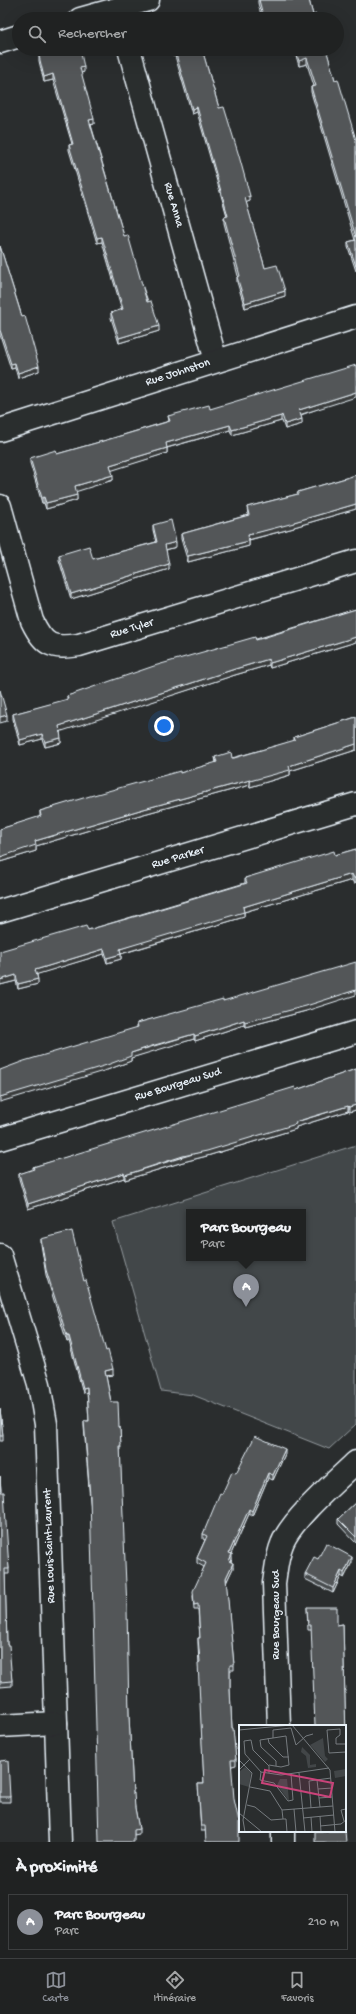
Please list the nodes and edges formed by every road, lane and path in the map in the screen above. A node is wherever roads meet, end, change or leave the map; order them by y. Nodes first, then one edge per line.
1 (148, 0) edge
2 (123, 12) edge
3 (12, 38) edge
4 (0, 42) edge
5 (131, 56) edge
6 (356, 317) edge
7 (216, 361) junction
8 (0, 430) edge
9 (0, 506) edge
10 (356, 561) edge
11 (356, 804) edge
12 (0, 911) edge
13 (356, 1032) edge
14 (0, 1139) edge
15 (0, 1255) edge
16 (356, 1462) edge
17 (56, 1723) junction
18 (279, 1725) edge
19 (0, 1726) edge
20 (283, 1832) edge
21 (60, 1842) edge
22 (284, 1842) edge

1 - 2 street
3 - 4 street
5 - 7 street, Rue Anna
6 - 7 street, Rue Johnston
7 - 8 street, Rue Johnston
9 - 10 street, Rue Tyler
11 - 12 street, Rue Parker
13 - 14 street, Rue Bourgeau Sud
15 - 17 street, Rue Louis-Saint-Laurent
16 - 18 street, Rue Bourgeau Sud
17 - 19 street
17 - 21 street, Rue Louis-Saint-Laurent
20 - 22 street

